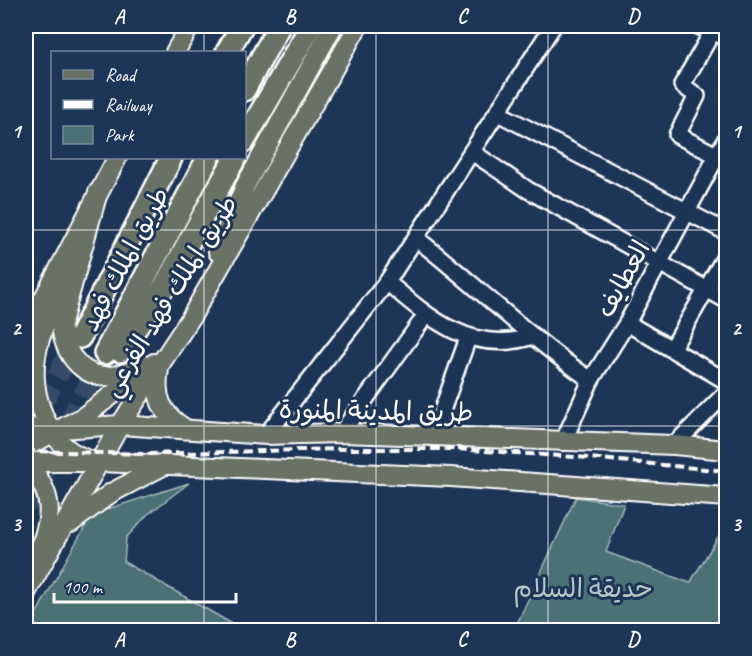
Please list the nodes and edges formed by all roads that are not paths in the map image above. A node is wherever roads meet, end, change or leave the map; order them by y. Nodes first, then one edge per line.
1 (190, 26) edge
2 (230, 26) edge
3 (242, 26) edge
4 (279, 26) edge
5 (311, 26) edge
6 (333, 26) edge
7 (358, 26) edge
8 (553, 26) edge
9 (698, 26) edge
10 (720, 34) edge
11 (176, 51) edge
12 (218, 51) edge
13 (228, 51) edge
14 (246, 86) edge
15 (498, 113) junction
16 (246, 138) edge
17 (726, 139) edge
18 (472, 152) junction
19 (718, 156) junction
20 (116, 159) edge
21 (170, 159) edge
22 (208, 159) edge
23 (234, 159) edge
24 (98, 192) junction
25 (688, 210) junction
26 (726, 232) edge
27 (417, 238) junction
28 (726, 255) edge
29 (659, 264) junction
30 (387, 282) junction
31 (706, 289) junction
32 (726, 300) edge
33 (39, 307) junction
34 (426, 315) junction
35 (190, 319) junction
36 (627, 323) junction
37 (26, 327) edge
38 (533, 336) junction
39 (80, 337) tunnel mouth
40 (468, 338) junction
41 (26, 343) edge
42 (672, 349) junction
43 (160, 364) junction
44 (591, 380) junction
45 (726, 381) edge
46 (726, 393) edge
47 (120, 425) junction
48 (26, 428) edge
49 (186, 429) junction
50 (54, 431) junction
51 (341, 433) junction
52 (266, 435) junction
53 (433, 436) junction
54 (563, 442) junction
55 (674, 445) junction
56 (26, 447) edge
57 (67, 449) junction
58 (726, 450) edge
59 (100, 462) junction
60 (30, 465) edge
61 (167, 465) junction
62 (726, 496) edge
63 (60, 532) junction
64 (26, 580) edge
65 (26, 593) edge

1 - 11 main road
2 - 12 main road
3 - 13 highway
4 - 14 highway
5 - 16 highway
6 - 35 main road
7 - 35 main road, طريق الملك فهد الفرعي
8 - 15 street
9 - 10 street
10 - 19 street
15 - 18 street
15 - 25 street
17 - 19 street, العطايف
18 - 27 street
18 - 29 street
19 - 25 street, العطايف
20 - 24 main road
21 - 39 highway, طريق الملك فهد
22 - 23 highway, طريق الملك فهد
24 - 33 main road
24 - 35 main road
24 - 50 main road
25 - 26 street
25 - 29 street, العطايف
27 - 30 street
27 - 38 street
28 - 31 street
29 - 31 street
29 - 36 street, العطايف
30 - 34 street
30 - 52 street
31 - 32 street
31 - 42 street
33 - 37 main road
33 - 41 main road
34 - 40 street
34 - 51 street
35 - 43 main road, طريق الملك فهد الفرعي
35 - 50 main road
36 - 42 street
36 - 44 street, العطايف
38 - 40 street
38 - 44 street
40 - 53 street
42 - 45 street
43 - 47 main road, طريق الملك فهد الفرعي
43 - 49 main road
44 - 54 street, العطايف
46 - 55 street
47 - 49 main road, طريق المدينة المنورة
47 - 50 main road, طريق المدينة المنورة
47 - 57 main road
47 - 59 main road, طريق الملك فهد الفرعي
48 - 50 main road, طريق المدينة المنورة
49 - 52 main road, طريق المدينة المنورة
50 - 56 main road
50 - 57 main road
51 - 52 main road, طريق المدينة المنورة
51 - 53 main road, طريق المدينة المنورة
53 - 54 main road, طريق المدينة المنورة
54 - 55 main road, طريق المدينة المنورة
55 - 58 main road, طريق المدينة المنورة
57 - 59 main road
57 - 60 main road
59 - 60 main road
59 - 61 main road
59 - 63 main road, طريق الملك فهد الفرعي
60 - 64 main road
61 - 62 main road
61 - 63 main road
63 - 65 main road, طريق الملك فهد الفرعي

